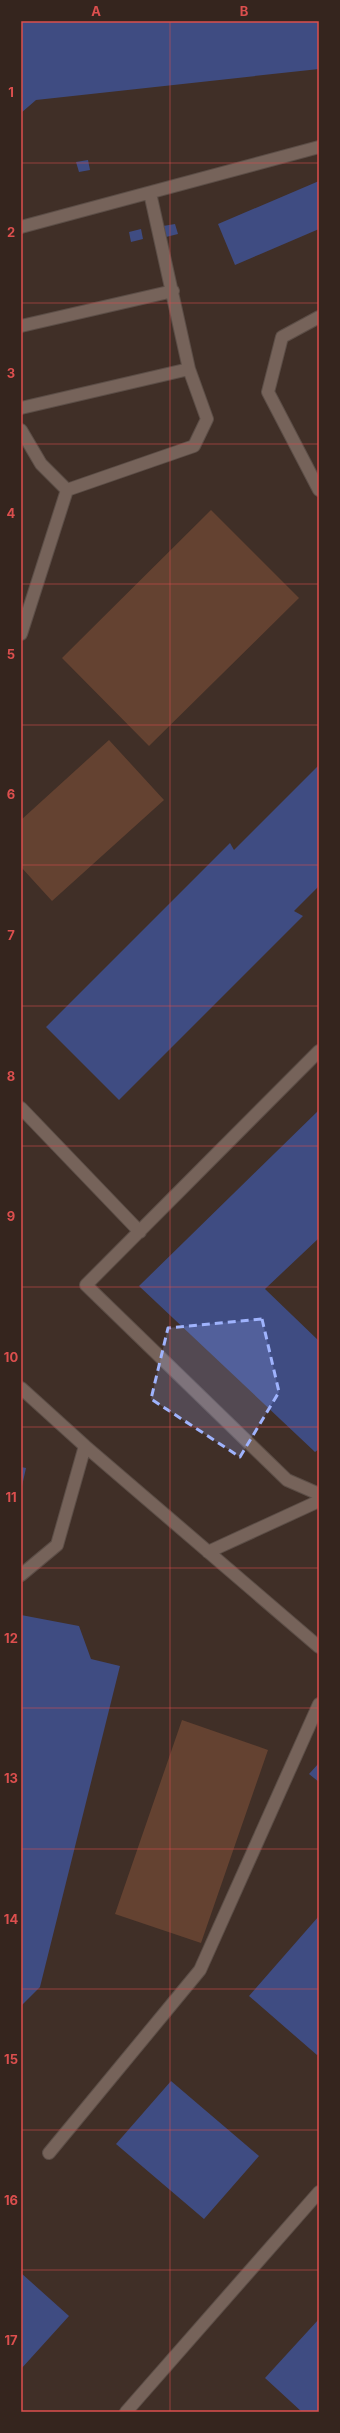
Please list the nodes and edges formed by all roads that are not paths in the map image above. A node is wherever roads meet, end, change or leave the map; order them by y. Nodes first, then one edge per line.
1 (319, 147) edge
2 (150, 193) junction
3 (21, 227) edge
4 (173, 291) junction
5 (319, 317) edge
6 (21, 326) edge
7 (190, 369) junction
8 (21, 408) edge
9 (21, 430) edge
10 (67, 490) junction
11 (319, 490) edge
12 (21, 634) edge
13 (319, 1051) edge
14 (21, 1108) edge
15 (140, 1232) junction
16 (21, 1388) edge
17 (85, 1446) junction
18 (319, 1494) edge
19 (319, 1501) edge
20 (208, 1552) junction
21 (21, 1576) edge
22 (319, 1647) edge
23 (319, 1704) edge
24 (49, 2153) dead end
25 (318, 2195) edge
26 (126, 2412) edge

1 - 2 lane
2 - 3 lane
2 - 4 lane
4 - 6 lane
4 - 7 lane
5 - 11 lane
7 - 8 lane
7 - 10 lane
9 - 10 lane
10 - 12 lane
13 - 15 lane
14 - 15 lane
15 - 18 lane
16 - 17 lane
17 - 20 lane
17 - 21 lane
19 - 20 lane
20 - 22 lane
23 - 24 lane
25 - 26 lane

